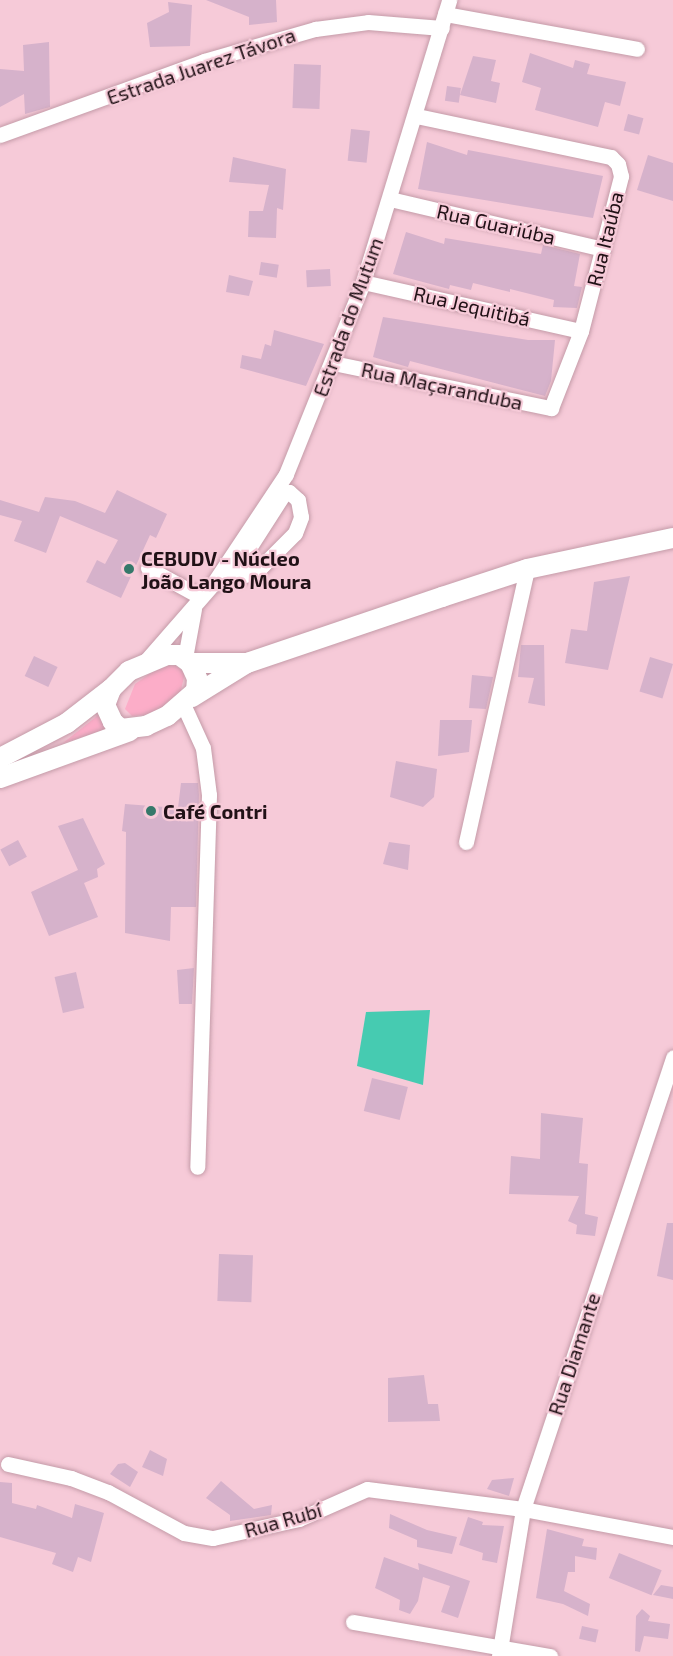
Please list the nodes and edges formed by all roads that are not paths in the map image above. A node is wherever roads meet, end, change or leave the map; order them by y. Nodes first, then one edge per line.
1 (445, 14) edge
2 (637, 49) dead end
3 (417, 116) junction
4 (0, 135) edge
5 (390, 199) junction
6 (603, 249) junction
7 (363, 282) junction
8 (581, 331) junction
9 (333, 363) junction
10 (551, 408) joint
11 (673, 538) edge
12 (148, 568) dead end
13 (527, 569) junction
14 (230, 579) junction
15 (213, 584) junction
16 (198, 603) junction
17 (188, 660) junction
18 (144, 663) junction
19 (248, 663) junction
20 (111, 689) junction
21 (188, 700) junction
22 (130, 730) junction
23 (0, 758) edge
24 (0, 778) edge
25 (466, 842) dead end
26 (673, 1057) edge
27 (197, 1167) dead end
28 (8, 1464) dead end
29 (523, 1509) junction
30 (673, 1537) edge
31 (353, 1622) dead end
32 (500, 1652) edge
33 (550, 1656) edge

1 - 2 street, Estrada Juarez Távora
1 - 3 street, Estrada do Mutum
1 - 4 street, Estrada Juarez Távora
3 - 5 street, Estrada do Mutum
3 - 6 street, Rua Itaúba
5 - 6 street, Rua Guariúba
5 - 7 street, Estrada do Mutum
6 - 8 street, Rua Itaúba
7 - 8 street, Rua Jequitibá
7 - 9 street, Estrada do Mutum
8 - 10 street, Rua Itaúba
9 - 10 street, Rua Maçaranduba
9 - 15 street, Estrada do Mutum
11 - 13 main road
12 - 16 street
13 - 19 main road
13 - 25 street
14 - 14 street
14 - 15 street
15 - 16 street, Estrada do Mutum
16 - 17 street
16 - 18 street, Estrada do Mutum
17 - 18 main road
17 - 19 main road
17 - 21 main road
18 - 20 main road
19 - 21 main road
20 - 22 main road
20 - 23 main road
21 - 22 main road
21 - 27 street
22 - 24 main road
26 - 29 street, Rua Diamante
28 - 29 street, Rua Rubí
29 - 30 street, Rua Rubí
29 - 32 street, Rua Diamante
31 - 32 street
32 - 33 street

